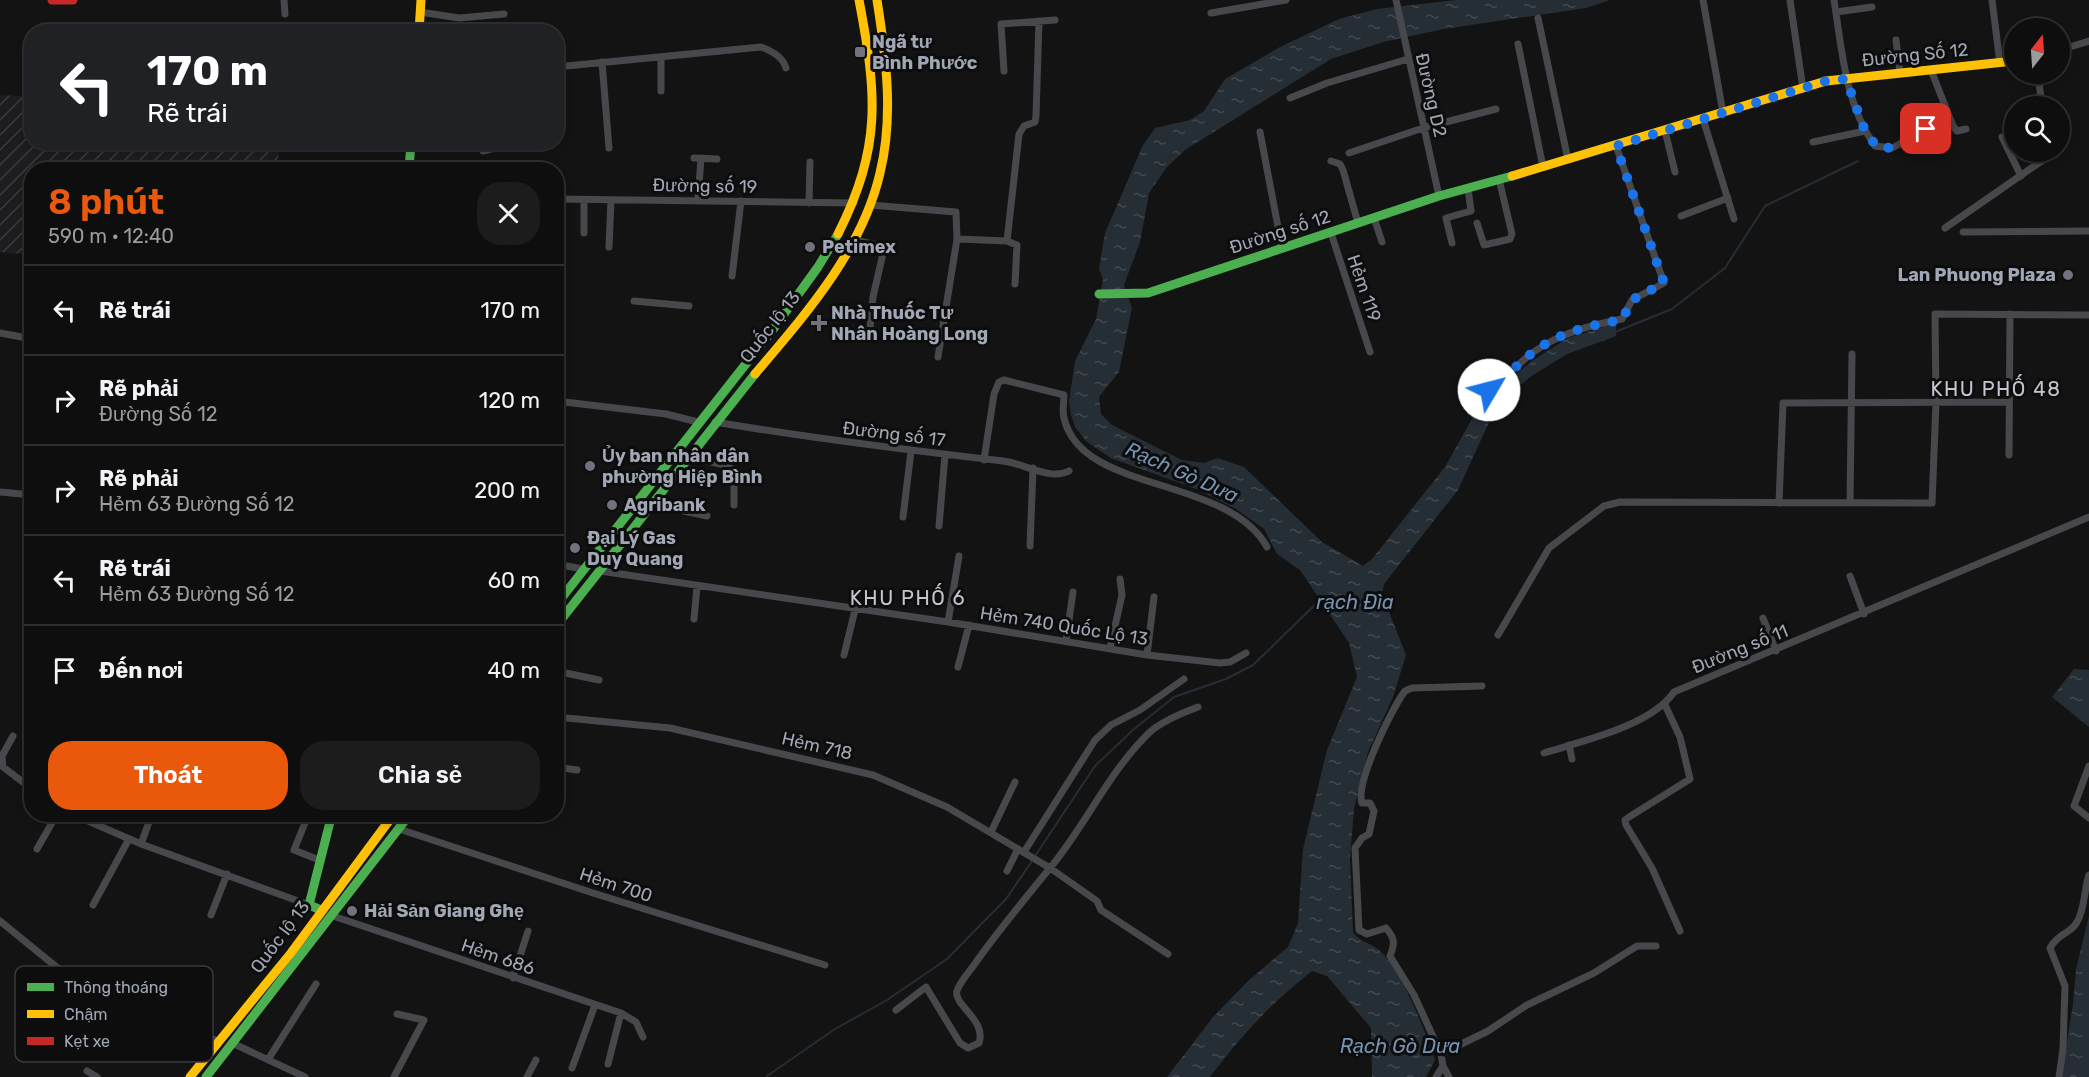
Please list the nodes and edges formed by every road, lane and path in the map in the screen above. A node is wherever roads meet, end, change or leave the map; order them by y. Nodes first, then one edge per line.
1 (52, 0) edge
2 (73, 0) edge
3 (284, 0) edge
4 (421, 0) edge
5 (859, 0) edge
6 (877, 0) edge
7 (1286, 0) edge
8 (1703, 0) edge
9 (1790, 0) edge
10 (1834, 0) edge
11 (1992, 0) edge
12 (1263, 2) edge
13 (1396, 2) edge
14 (1872, 7) dead end
15 (420, 12) junction
16 (1836, 12) junction
17 (1211, 13) dead end
18 (285, 14) dead end
19 (504, 14) dead end
20 (1538, 18) dead end
21 (1055, 20) dead end
22 (1039, 21) junction
23 (419, 24) edge
24 (1896, 40) dead end
25 (2089, 41) edge
26 (1518, 44) dead end
27 (2070, 47) edge
28 (661, 57) junction
29 (1408, 58) junction
30 (602, 62) junction
31 (2004, 62) edge
32 (2000, 63) junction
33 (564, 66) edge
34 (786, 68) dead end
35 (1931, 70) junction
36 (1004, 71) dead end
37 (1900, 73) junction
38 (1846, 79) junction
39 (1803, 88) junction
40 (661, 91) dead end
41 (1290, 98) dead end
42 (1496, 109) dead end
43 (1723, 113) junction
44 (1949, 118) junction
45 (1703, 119) junction
46 (1423, 128) junction
47 (1966, 129) dead end
48 (1665, 131) junction
49 (1865, 131) junction
50 (1260, 132) dead end
51 (2001, 136) dead end
52 (1813, 142) dead end
53 (1616, 146) junction
54 (609, 148) dead end
55 (487, 150) edge
56 (483, 151) dead end
57 (1349, 153) dead end
58 (717, 159) dead end
59 (1568, 160) junction
60 (1331, 161) dead end
61 (810, 162) dead end
62 (2040, 162) edge
63 (1543, 167) junction
64 (1675, 172) dead end
65 (2021, 176) junction
66 (1499, 179) junction
67 (1468, 188) junction
68 (1439, 196) junction
69 (1728, 198) junction
70 (564, 199) edge
71 (584, 200) junction
72 (611, 200) junction
73 (698, 200) junction
74 (741, 201) junction
75 (809, 203) junction
76 (854, 203) junction
77 (870, 205) junction
78 (1681, 216) dead end
79 (1374, 218) junction
80 (1734, 219) dead end
81 (1358, 223) junction
82 (1478, 224) dead end
83 (1945, 228) dead end
84 (2089, 231) edge
85 (1963, 232) dead end
86 (584, 233) dead end
87 (1330, 233) junction
88 (957, 239) junction
89 (854, 240) junction
90 (1007, 241) junction
91 (1382, 242) dead end
92 (1452, 243) dead end
93 (609, 247) dead end
94 (1282, 248) junction
95 (732, 276) dead end
96 (1015, 284) dead end
97 (1099, 294) dead end
98 (634, 301) dead end
99 (689, 306) dead end
100 (2010, 314) junction
101 (2089, 315) edge
102 (0, 333) edge
103 (24, 338) edge
104 (869, 339) dead end
105 (1371, 352) dead end
106 (1852, 354) dead end
107 (938, 357) dead end
108 (1489, 390) dead end
109 (564, 402) edge
110 (2009, 402) junction
111 (1936, 403) junction
112 (1852, 404) junction
113 (698, 422) junction
114 (715, 422) junction
115 (911, 451) junction
116 (945, 455) junction
117 (2008, 455) dead end
118 (687, 457) junction
119 (984, 459) junction
120 (1033, 468) junction
121 (1069, 471) dead end
122 (0, 492) edge
123 (24, 494) edge
124 (1779, 503) junction
125 (1850, 503) junction
126 (651, 504) junction
127 (734, 505) dead end
128 (707, 516) dead end
129 (903, 517) dead end
130 (2089, 517) edge
131 (939, 526) dead end
132 (1030, 546) dead end
133 (1267, 547) dead end
134 (959, 556) dead end
135 (564, 565) edge
136 (584, 569) junction
137 (600, 571) junction
138 (1850, 576) dead end
139 (1120, 579) dead end
140 (698, 586) junction
141 (1073, 592) dead end
142 (564, 595) edge
143 (1154, 597) dead end
144 (855, 610) junction
145 (1864, 614) junction
146 (564, 616) edge
147 (1763, 618) dead end
148 (694, 619) dead end
149 (948, 622) junction
150 (969, 625) junction
151 (1498, 635) dead end
152 (1066, 641) junction
153 (1110, 648) junction
154 (1776, 651) junction
155 (1246, 653) dead end
156 (844, 655) dead end
157 (1147, 655) junction
158 (958, 667) dead end
159 (564, 673) edge
160 (1184, 679) dead end
161 (598, 680) dead end
162 (1482, 686) dead end
163 (1665, 705) junction
164 (1198, 707) dead end
165 (564, 718) edge
166 (13, 735) dead end
167 (1569, 745) junction
168 (1544, 753) dead end
169 (1572, 759) dead end
170 (2089, 766) edge
171 (564, 768) edge
172 (577, 770) dead end
173 (1015, 782) dead end
174 (24, 783) edge
175 (2089, 818) edge
176 (53, 822) edge
177 (90, 822) edge
178 (149, 822) edge
179 (330, 822) edge
180 (388, 822) edge
181 (404, 822) edge
182 (305, 823) dead end
183 (399, 829) junction
184 (991, 832) junction
185 (129, 839) junction
186 (141, 844) junction
187 (38, 849) dead end
188 (1021, 850) junction
189 (319, 860) junction
190 (1050, 868) junction
191 (1007, 871) dead end
192 (227, 874) junction
193 (2089, 875) edge
194 (93, 904) dead end
195 (309, 905) junction
196 (321, 910) junction
197 (212, 915) dead end
198 (333, 916) junction
199 (0, 921) edge
200 (528, 930) dead end
201 (1680, 930) dead end
202 (1656, 946) dead end
203 (1168, 954) dead end
204 (825, 965) dead end
205 (52, 966) edge
206 (513, 978) junction
207 (316, 984) dead end
208 (595, 1005) junction
209 (896, 1010) dead end
210 (621, 1013) junction
211 (397, 1014) dead end
212 (644, 1037) dead end
213 (213, 1039) edge
214 (218, 1041) junction
215 (232, 1043) junction
216 (213, 1047) edge
217 (1442, 1054) junction
218 (269, 1058) junction
219 (536, 1060) dead end
220 (202, 1062) edge
221 (608, 1064) dead end
222 (1443, 1066) junction
223 (572, 1068) dead end
224 (87, 1071) dead end
225 (97, 1077) edge
226 (190, 1077) edge
227 (206, 1077) edge
228 (305, 1077) edge
229 (394, 1077) edge
230 (527, 1077) edge
231 (1436, 1077) edge
232 (1449, 1077) edge
233 (2059, 1077) edge

1 - 2 main road
3 - 18 street
4 - 15 main road
5 - 76 main road, Quốc lộ 13
6 - 77 main road, Quốc lộ 13
7 - 12 street
8 - 43 street
9 - 39 street
10 - 16 street
11 - 32 street
12 - 17 street
13 - 29 street, Đường D2
14 - 16 street
15 - 19 street
15 - 23 main road
16 - 38 street
20 - 59 street
21 - 22 street
22 - 36 street
22 - 90 street
24 - 37 street
25 - 27 street
26 - 63 street
28 - 30 street
28 - 34 street
28 - 40 street
29 - 41 street
29 - 46 street, Đường D2
30 - 33 street
30 - 54 street
31 - 32 main road, Đường Số 12
32 - 35 main road, Đường Số 12
35 - 37 main road, Đường Số 12
35 - 44 street
37 - 38 main road, Đường Số 12
38 - 39 main road, Đường Số 12
38 - 49 street
39 - 43 main road, Đường Số 12
42 - 46 street
43 - 45 main road, Đường Số 12
44 - 47 street
44 - 49 street
45 - 48 main road, Đường Số 12
45 - 69 street
46 - 57 street
46 - 68 street, Đường D2
48 - 53 main road, Đường Số 12
48 - 64 street
49 - 52 street
50 - 94 street
51 - 65 street
53 - 59 main road, Đường Số 12
53 - 108 street
55 - 56 street
58 - 73 street
59 - 63 main road, Đường Số 12
60 - 81 street
61 - 75 street
62 - 65 street
63 - 66 main road, Đường Số 12
65 - 83 street
66 - 67 main road, Đường Số 12
66 - 82 street
67 - 68 main road, Đường Số 12
67 - 92 street
68 - 79 main road, Đường số 12
69 - 78 street
69 - 80 street
70 - 71 street, Đường số 19
71 - 72 street, Đường số 19
71 - 86 street
72 - 73 street, Đường số 19
72 - 93 street
73 - 74 street, Đường số 19
74 - 75 street, Đường số 19
74 - 95 street
75 - 76 street, Đường số 19
76 - 113 main road, Quốc lộ 13
77 - 88 street
77 - 89 main road, Quốc lộ 13
79 - 81 main road, Đường số 12
79 - 91 street
81 - 87 main road, Đường số 12
84 - 85 street
87 - 94 main road, Đường số 12
87 - 105 street, Hẻm 119
88 - 90 street
88 - 107 street
89 - 104 street
89 - 114 main road, Quốc lộ 13
90 - 96 street
94 - 97 main road, Đường số 12
98 - 99 street
100 - 101 street
100 - 110 street
100 - 111 street
102 - 103 street
106 - 112 street
109 - 113 street
110 - 111 street
110 - 117 street
111 - 112 street
111 - 125 street
112 - 124 street
112 - 125 street
113 - 136 main road, Quốc lộ 13
114 - 115 street, Đường số 17
114 - 118 main road, Quốc lộ 13
115 - 116 street, Đường số 17
115 - 129 street
116 - 119 street, Đường số 17
116 - 131 street
118 - 126 main road, Quốc lộ 13
118 - 127 street
119 - 120 street, Đường số 17
119 - 133 street
120 - 121 street, Đường số 17
120 - 132 street
122 - 123 street
124 - 125 street
124 - 151 street
126 - 128 street
126 - 137 main road, Quốc lộ 13
130 - 145 street, Đường số 11
134 - 149 street
135 - 136 street
136 - 142 main road, Quốc lộ 13
137 - 140 street, Hẻm 740 Quốc Lộ 13
137 - 146 main road, Quốc lộ 13
138 - 145 street
139 - 153 street
140 - 144 street, Hẻm 740 Quốc Lộ 13
140 - 148 street
141 - 152 street
143 - 157 street
144 - 149 street, Hẻm 740 Quốc Lộ 13
144 - 156 street
145 - 154 street, Đường số 11
147 - 154 street
149 - 150 street, Hẻm 740 Quốc Lộ 13
150 - 152 street, Hẻm 740 Quốc Lộ 13
150 - 158 street
152 - 153 street, Hẻm 740 Quốc Lộ 13
153 - 157 street, Hẻm 740 Quốc Lộ 13
154 - 163 street, Đường số 11
155 - 157 street, Hẻm 740 Quốc Lộ 13
159 - 161 street
160 - 188 street
162 - 217 street
163 - 167 street, Đường số 11
163 - 201 street
164 - 190 street
165 - 184 street, Hẻm 718
166 - 174 street
167 - 168 street, Đường số 11
167 - 169 street
170 - 175 street
171 - 172 street
173 - 184 street
176 - 187 street
177 - 185 street
178 - 186 street
179 - 189 main road
180 - 196 main road, Quốc lộ 13
181 - 183 main road, Quốc lộ 13
182 - 189 street
183 - 198 main road, Quốc lộ 13
183 - 204 street, Hẻm 700
184 - 188 street, Hẻm 718
185 - 186 street
185 - 194 street
186 - 192 street
188 - 190 street, Hẻm 718
188 - 191 street
189 - 195 main road
190 - 203 street, Hẻm 718
190 - 209 street
192 - 195 street
192 - 197 street
193 - 233 street
195 - 196 main road
196 - 198 main road
196 - 214 main road, Quốc lộ 13
198 - 206 street, Hẻm 686
198 - 215 main road, Quốc lộ 13
199 - 205 street
200 - 206 street
202 - 217 street
206 - 208 street, Hẻm 686
207 - 218 street
208 - 210 street, Hẻm 686
208 - 223 street
210 - 212 street, Hẻm 686
210 - 221 street
211 - 229 street
213 - 214 street
214 - 216 main road, Quốc lộ 13
215 - 218 street
215 - 227 main road, Quốc lộ 13
217 - 222 street
218 - 228 street
219 - 230 street
220 - 226 main road, Quốc lộ 13
222 - 231 street
222 - 232 street
224 - 225 street

